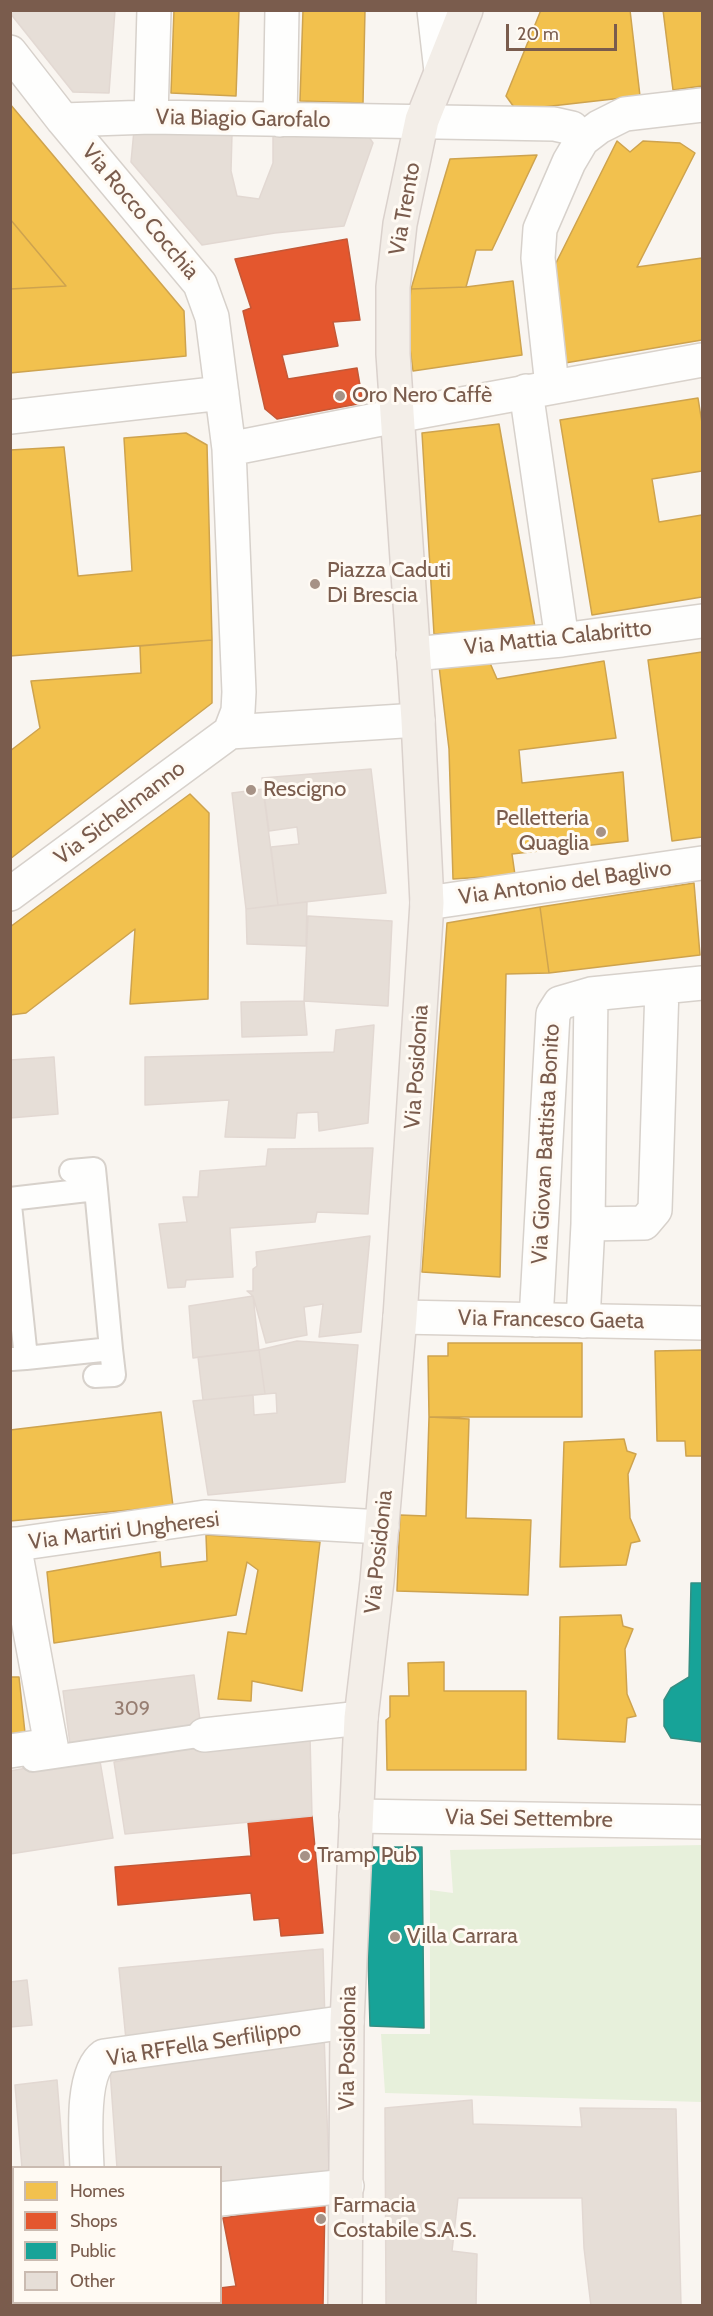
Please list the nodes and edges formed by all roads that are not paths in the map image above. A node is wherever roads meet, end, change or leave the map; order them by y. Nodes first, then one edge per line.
1 (154, 10) edge
2 (282, 10) edge
3 (434, 10) edge
4 (466, 10) edge
5 (10, 52) edge
6 (441, 71) junction
7 (702, 105) edge
8 (150, 117) junction
9 (63, 120) junction
10 (280, 120) junction
11 (422, 120) junction
12 (582, 140) junction
13 (702, 360) edge
14 (539, 388) junction
15 (222, 393) junction
16 (396, 416) junction
17 (10, 417) edge
18 (229, 449) junction
19 (702, 621) edge
20 (562, 640) junction
21 (413, 654) junction
22 (418, 720) junction
23 (230, 732) junction
24 (702, 863) edge
25 (10, 894) edge
26 (427, 903) junction
27 (702, 983) edge
28 (662, 987) junction
29 (591, 994) junction
30 (71, 1172) dead end
31 (96, 1189) junction
32 (10, 1199) edge
33 (10, 1205) edge
34 (588, 1224) junction
35 (400, 1317) junction
36 (536, 1320) junction
37 (583, 1321) junction
38 (702, 1323) edge
39 (111, 1349) junction
40 (18, 1359) edge
41 (95, 1376) dead end
42 (382, 1527) junction
43 (12, 1544) edge
44 (361, 1718) junction
45 (204, 1735) joint
46 (10, 1750) edge
47 (10, 1763) edge
48 (356, 1816) junction
49 (702, 1822) edge
50 (347, 2022) junction
51 (87, 2166) edge
52 (347, 2186) junction
53 (222, 2199) edge
54 (345, 2306) edge

1 - 8 street
2 - 10 street
3 - 6 street
4 - 6 main road, Via Trento
5 - 9 street, Via Rocco Cocchia
6 - 11 main road, Via Trento
7 - 12 street
8 - 9 street, Via Biagio Garofalo
8 - 10 street, Via Biagio Garofalo
9 - 15 street, Via Rocco Cocchia
10 - 11 street, Via Biagio Garofalo
11 - 12 street, Via Biagio Garofalo
11 - 16 main road, Via Trento
12 - 14 street
13 - 14 street
14 - 16 street
14 - 20 street
15 - 17 street
15 - 18 street, Via Rocco Cocchia
16 - 18 street
16 - 21 main road, Via Posidonia
18 - 23 street, Via Rocco Cocchia
19 - 20 street, Via Mattia Calabritto
20 - 21 street, Via Mattia Calabritto
21 - 22 main road, Via Posidonia
22 - 23 street
22 - 26 main road, Via Posidonia
23 - 25 street, Via Sichelmanno
24 - 26 street, Via Antonio del Baglivo
26 - 35 main road, Via Posidonia
27 - 28 street, Via Giovan Battista Bonito
28 - 29 street, Via Giovan Battista Bonito
28 - 34 street, Via Giovan Battista Bonito
29 - 34 street, Via Giovan Battista Bonito
29 - 36 street, Via Giovan Battista Bonito
30 - 31 lane
31 - 32 lane
31 - 39 lane
33 - 40 lane
34 - 37 street, Via Giovan Battista Bonito
35 - 36 street, Via Francesco Gaeta
35 - 42 main road, Via Posidonia
36 - 37 street, Via Francesco Gaeta
37 - 38 street, Via Francesco Gaeta
39 - 40 lane
39 - 41 lane
42 - 43 street, Via Martiri Ungheresi
42 - 44 main road, Via Posidonia
43 - 46 street
44 - 45 street
44 - 48 main road, Via Posidonia
45 - 47 lane
48 - 49 street, Via Sei Settembre
48 - 50 main road, Via Posidonia
50 - 51 street, Via RFFella Serfilippo
50 - 52 main road, Via Posidonia
52 - 53 street
52 - 54 main road, Via Posidonia

